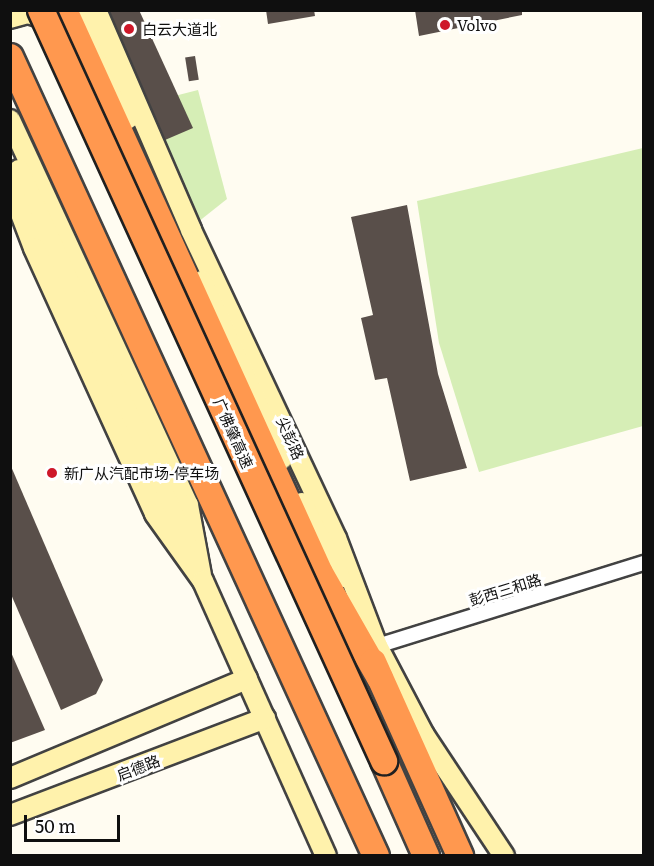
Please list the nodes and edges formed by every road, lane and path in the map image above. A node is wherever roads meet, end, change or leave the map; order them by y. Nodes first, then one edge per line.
1 (41, 10) edge
2 (64, 10) edge
3 (79, 10) edge
4 (96, 10) edge
5 (10, 18) edge
6 (84, 56) junction
7 (10, 57) edge
8 (10, 120) edge
9 (10, 151) edge
10 (10, 185) edge
11 (309, 519) junction
12 (644, 562) edge
13 (202, 581) junction
14 (377, 646) junction
15 (380, 678) junction
16 (247, 679) junction
17 (265, 718) junction
18 (10, 778) edge
19 (10, 815) edge
20 (326, 855) edge
21 (376, 855) edge
22 (426, 855) edge
23 (460, 855) edge
24 (504, 855) edge

1 - 22 highway, 广佛肇高速, bridge
2 - 6 highway
3 - 11 street
4 - 14 street, 尖彭路
5 - 6 street
6 - 15 highway
7 - 21 highway
8 - 13 street
9 - 13 street
10 - 13 street
11 - 14 street
11 - 15 highway
12 - 14 street, 彭西三和路
13 - 16 street
14 - 24 street, 尖彭路
15 - 23 highway
16 - 17 street
16 - 18 street
17 - 19 street, 启德路
17 - 20 street

